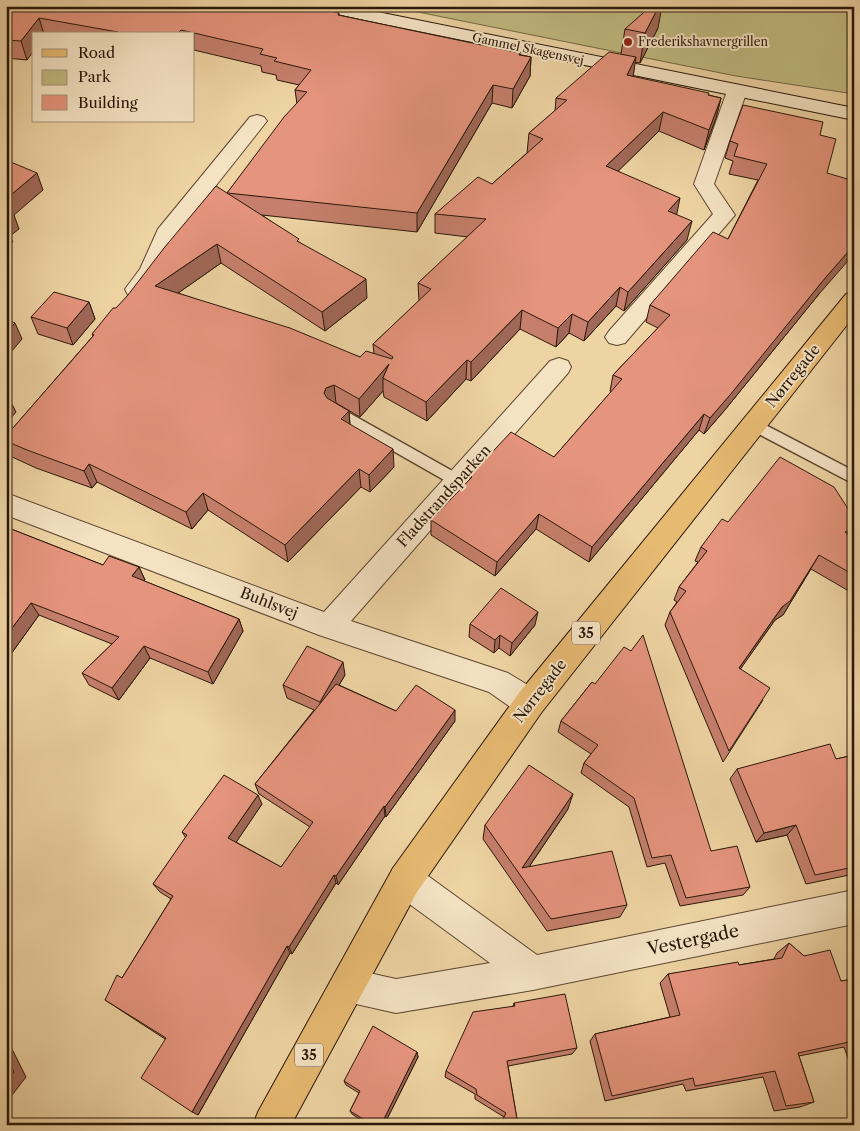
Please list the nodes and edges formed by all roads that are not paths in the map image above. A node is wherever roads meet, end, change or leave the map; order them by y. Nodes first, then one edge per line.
1 (320, 6) edge
2 (366, 10) edge
3 (737, 91) junction
4 (854, 114) edge
5 (257, 121) dead end
6 (854, 300) edge
7 (126, 301) edge
8 (617, 337) dead end
9 (559, 367) dead end
10 (335, 411) edge
11 (754, 425) junction
12 (854, 478) edge
13 (458, 481) junction
14 (6, 504) edge
15 (328, 626) junction
16 (530, 703) junction
17 (404, 880) junction
18 (854, 906) edge
19 (533, 973) junction
20 (346, 985) junction
21 (271, 1125) edge

1 - 2 street, Gammel Skagensvej
2 - 3 street, Gammel Skagensvej
3 - 4 street, Gammel Skagensvej
3 - 8 street
5 - 7 street
6 - 11 main road, Nørregade / 35
9 - 13 street, Fladstrandsparken
10 - 13 lane
11 - 12 lane
11 - 16 main road, Nørregade / 35
13 - 15 street, Fladstrandsparken
14 - 15 street, Buhlsvej
15 - 16 street, Buhlsvej
16 - 17 main road, Nørregade / 35
17 - 19 street
17 - 20 main road, Nørregade / 35
18 - 19 street, Vestergade
19 - 20 street, Vestergade
20 - 21 main road, 35

